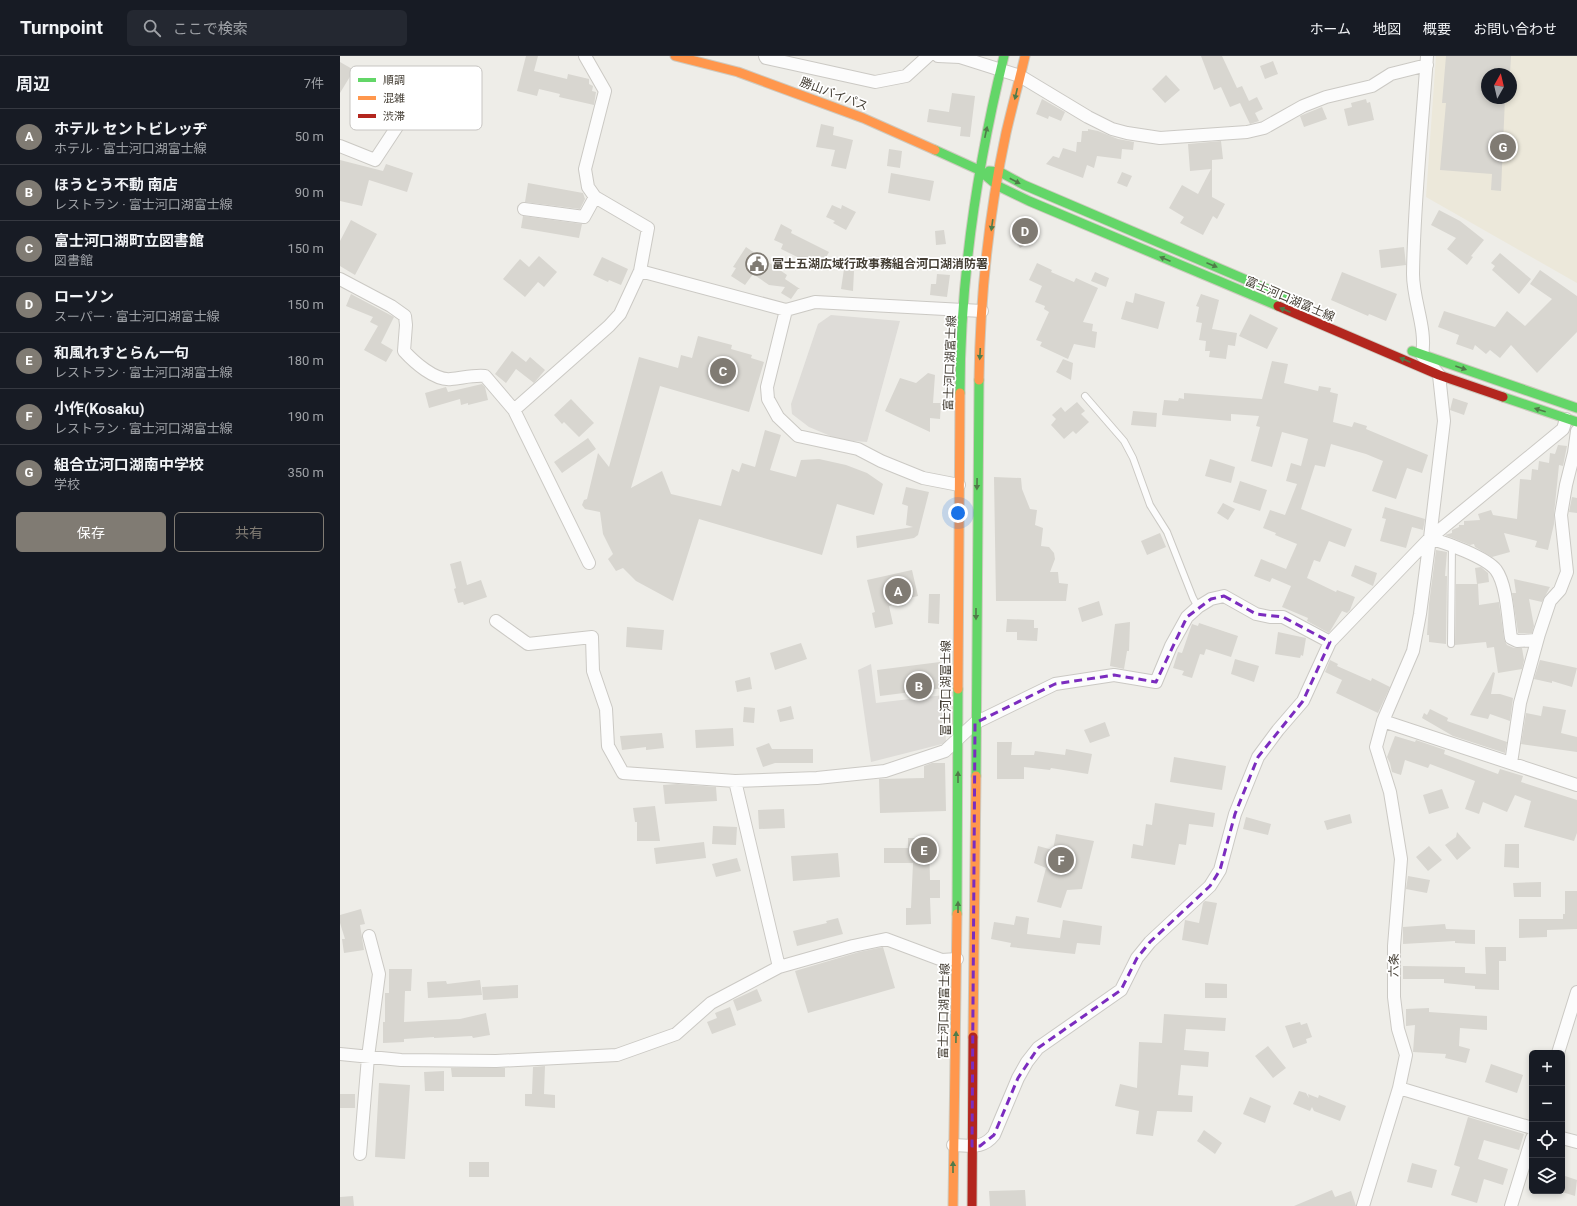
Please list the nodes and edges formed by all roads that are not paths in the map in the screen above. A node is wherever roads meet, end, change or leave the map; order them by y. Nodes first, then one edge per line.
1 (585, 56) edge
2 (675, 56) edge
3 (765, 56) edge
4 (928, 56) edge
5 (938, 56) edge
6 (1004, 56) edge
7 (1024, 56) edge
8 (1427, 60) edge
9 (1000, 70) junction
10 (1020, 76) junction
11 (395, 130) edge
12 (340, 146) edge
13 (979, 170) junction
14 (1000, 172) junction
15 (998, 186) junction
16 (595, 197) junction
17 (524, 209) dead end
18 (640, 271) junction
19 (340, 279) edge
20 (1293, 300) dead end
21 (786, 310) junction
22 (964, 310) junction
23 (982, 311) junction
24 (1401, 346) dead end
25 (1422, 355) junction
26 (1439, 375) junction
27 (1085, 396) dead end
28 (1577, 408) edge
29 (514, 410) junction
30 (1572, 420) edge
31 (1577, 431) edge
32 (959, 485) junction
33 (1430, 538) junction
34 (1452, 545) junction
35 (589, 563) dead end
36 (1198, 606) junction
37 (496, 621) dead end
38 (1537, 640) junction
39 (1330, 642) junction
40 (1451, 644) dead end
41 (1383, 720) junction
42 (975, 723) junction
43 (958, 737) junction
44 (1511, 763) junction
45 (735, 781) junction
46 (1577, 785) edge
47 (369, 936) dead end
48 (957, 959) junction
49 (779, 967) junction
50 (1577, 992) edge
51 (1559, 1050) edge
52 (340, 1054) edge
53 (368, 1057) junction
54 (1399, 1088) junction
55 (1529, 1127) edge
56 (1565, 1139) edge
57 (1577, 1142) edge
58 (953, 1145) junction
59 (972, 1146) junction
60 (1529, 1148) edge
61 (360, 1154) dead end
62 (953, 1206) edge
63 (972, 1206) edge
64 (1363, 1206) edge
65 (1511, 1206) edge

1 - 16 street
2 - 13 main road, 勝山バイパス
3 - 4 street
5 - 9 street
6 - 9 main road, 富士河口湖富士線
7 - 10 main road
8 - 10 street
8 - 25 street
9 - 10 street
13 -> 9 main road, 富士河口湖富士線
10 -> 14 main road
11 - 12 street
13 - 14 main road, 富士河口湖富士線
13 - 15 main road, 富士河口湖富士線
13 - 22 main road, 富士河口湖富士線
14 - 15 main road
14 -> 20 main road, 富士河口湖富士線
15 -> 23 main road
26 -> 15 main road, 富士河口湖富士線
16 - 17 street
16 - 18 street
18 - 21 street
18 - 29 street
19 - 29 street
21 - 22 street
21 - 32 street
22 - 23 street
22 - 32 main road, 富士河口湖富士線
23 -> 42 main road
24 - 25 main road
25 - 26 street
25 -> 28 main road
30 -> 26 main road, 富士河口湖富士線
26 - 33 street, 六条
27 - 36 lane
29 - 35 street
30 - 33 street
31 - 38 street
32 - 43 main road, 富士河口湖富士線
33 - 34 street
33 - 39 street
33 - 41 street, 六条
34 - 38 street
34 - 40 lane
36 - 39 street
36 - 42 street
37 - 45 street
38 - 44 street
39 - 59 street
41 - 44 street
41 - 54 street, 六条
42 - 43 street
42 - 59 main road
43 - 45 street
48 -> 43 main road, 富士河口湖富士線
44 - 46 street
45 - 49 street
47 - 53 street
48 - 49 street
58 -> 48 main road, 富士河口湖富士線
49 - 53 street
50 - 51 street
52 - 53 street
53 - 61 street
54 - 55 street
54 - 64 street, 六条
56 - 57 street
58 - 59 street
62 -> 58 main road, 富士河口湖富士線
59 - 63 main road
60 - 65 street

